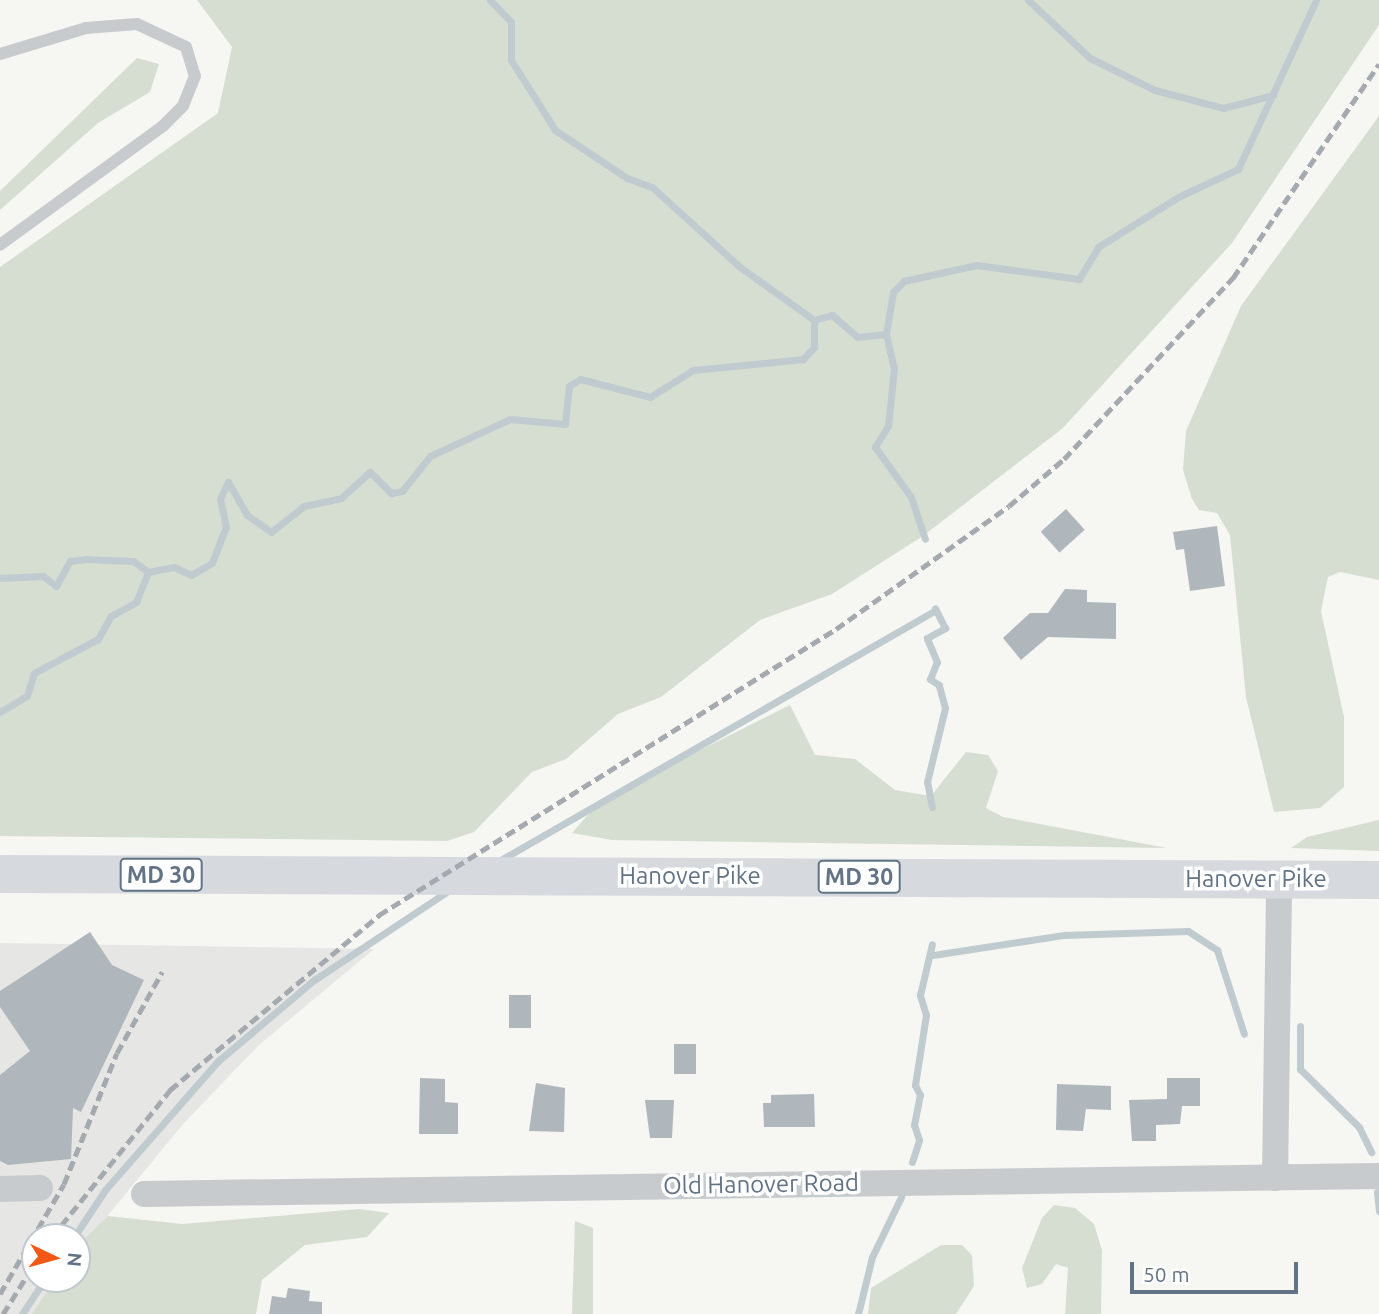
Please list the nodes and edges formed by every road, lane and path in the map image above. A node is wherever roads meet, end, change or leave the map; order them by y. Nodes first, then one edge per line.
1 (0, 54) edge
2 (0, 245) edge
3 (0, 874) edge
4 (1279, 879) junction
5 (1379, 880) edge
6 (1379, 1176) edge
7 (1275, 1178) junction
8 (40, 1188) dead end
9 (0, 1189) edge
10 (144, 1194) dead end

1 - 2 lane
3 - 4 highway, Hanover Pike / MD 30
4 - 5 highway, Hanover Pike / MD 30
4 - 7 street
6 - 7 street, Old Hanover Road
7 - 10 street, Old Hanover Road
8 - 9 street

